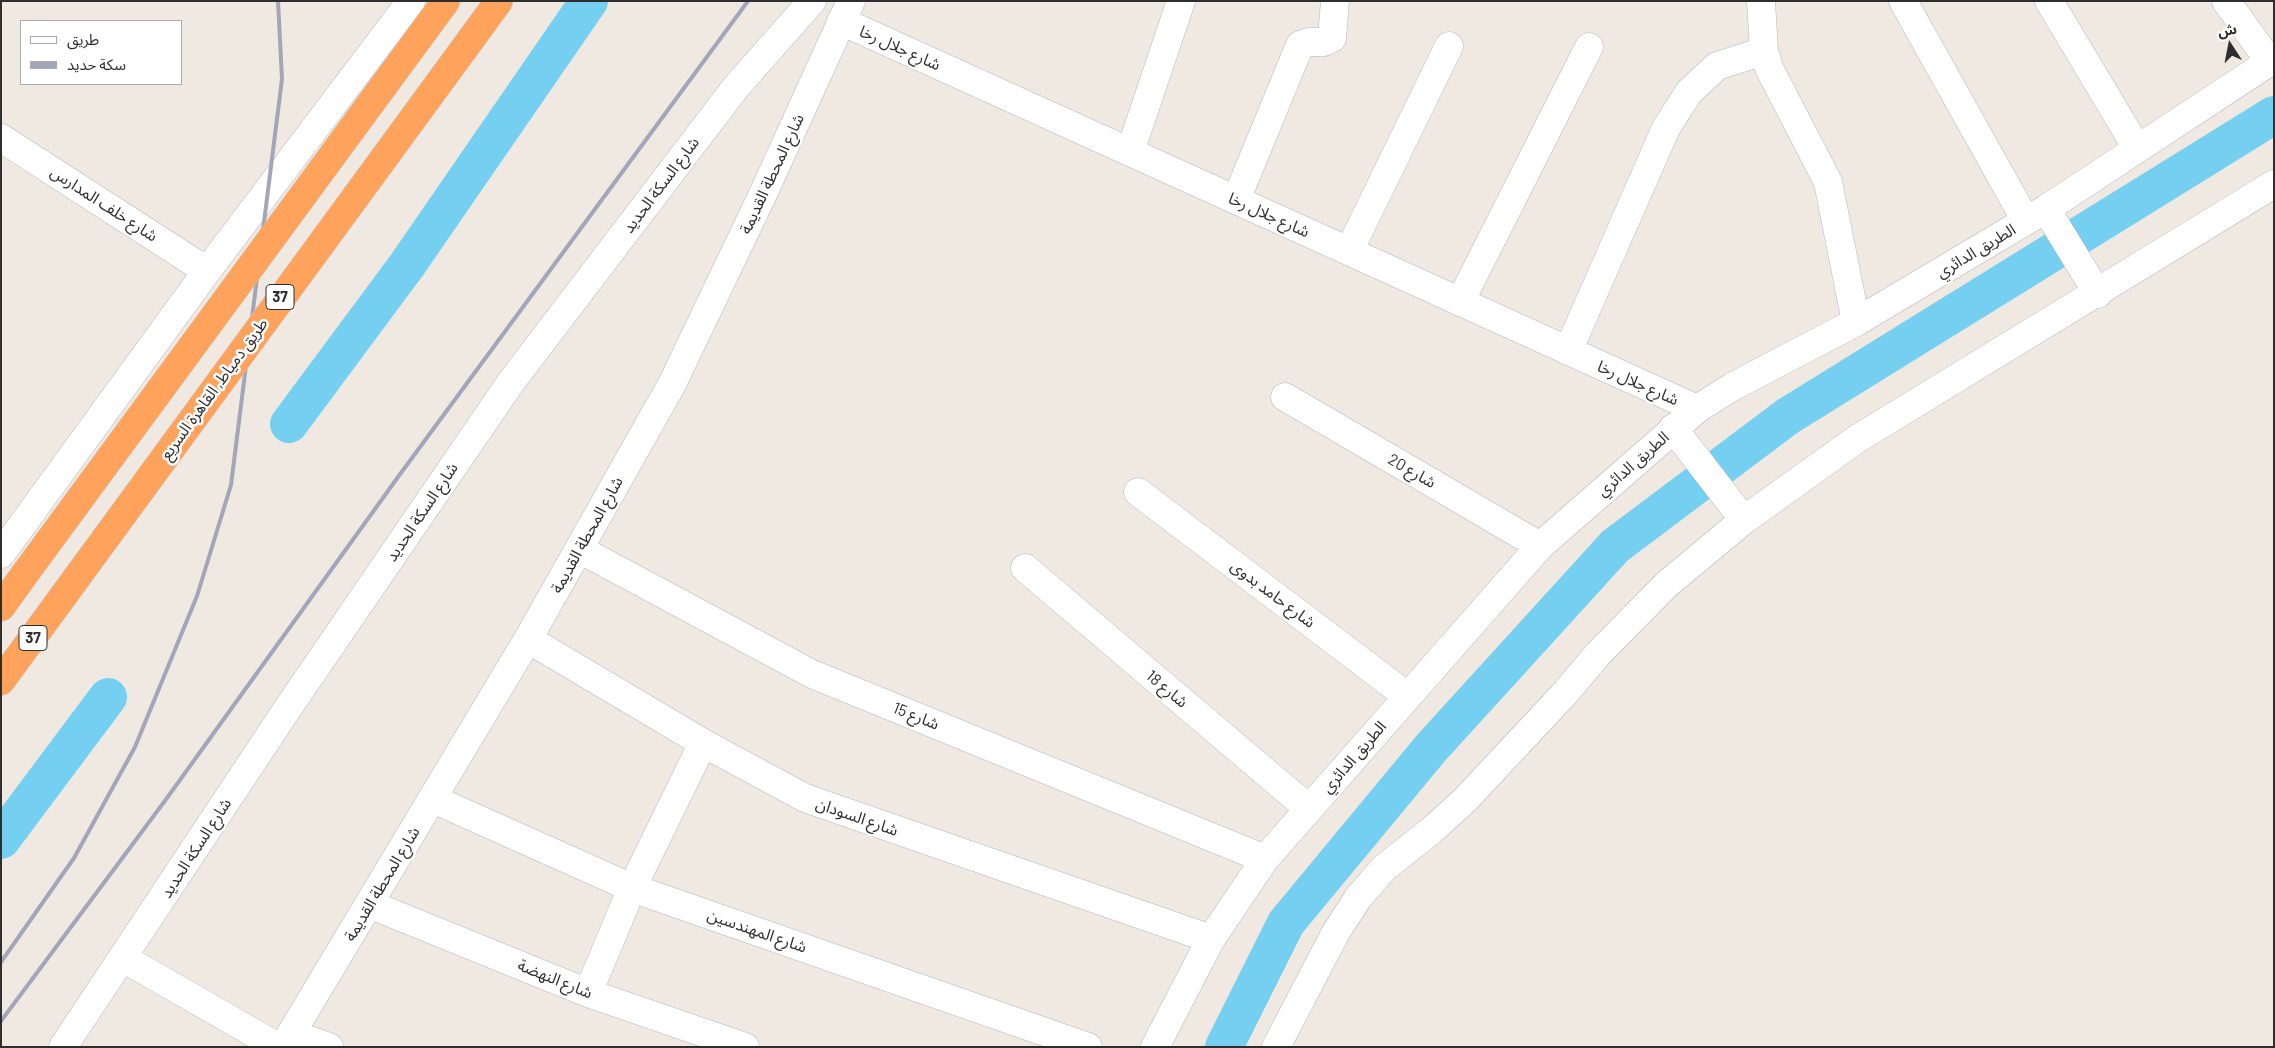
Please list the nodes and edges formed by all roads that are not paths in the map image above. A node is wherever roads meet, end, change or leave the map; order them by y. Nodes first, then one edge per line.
1 (411, 1) edge
2 (446, 1) edge
3 (499, 1) edge
4 (812, 1) edge
5 (1182, 1) edge
6 (1335, 1) edge
7 (1760, 1) edge
8 (1904, 1) edge
9 (2049, 1) edge
10 (2226, 1) edge
11 (846, 11) edge
12 (1449, 46) dead end
13 (1589, 47) dead end
14 (1764, 51) junction
15 (2272, 61) edge
16 (1, 138) edge
17 (2137, 148) junction
18 (1130, 152) junction
19 (2274, 184) edge
20 (1236, 200) junction
21 (2036, 215) junction
22 (1349, 251) junction
23 (207, 271) junction
24 (2098, 294) junction
25 (1460, 302) junction
26 (1856, 322) junction
27 (1568, 351) junction
28 (1285, 397) dead end
29 (1697, 409) junction
30 (1673, 428) junction
31 (1138, 492) dead end
32 (1744, 520) junction
33 (1540, 546) junction
34 (579, 549) junction
35 (1, 554) edge
36 (1025, 568) dead end
37 (1, 607) edge
38 (528, 639) junction
39 (1, 682) edge
40 (1407, 696) junction
41 (703, 743) junction
42 (433, 798) junction
43 (1309, 809) junction
44 (1265, 859) junction
45 (632, 888) junction
46 (369, 904) junction
47 (1211, 939) junction
48 (124, 958) junction
49 (588, 993) junction
50 (284, 1043) edge
51 (63, 1047) edge
52 (329, 1047) edge
53 (745, 1047) edge
54 (1088, 1047) edge
55 (1154, 1047) edge
56 (1276, 1047) edge

1 - 23 street
2 - 37 highway, bridge
3 - 39 highway, طريق دمياط, القاهرة السريع / 37, bridge
4 - 48 street, شارع السكة الحديد
5 - 18 street
6 - 20 street
7 - 14 street
8 - 21 street
9 - 17 street
10 - 15 street
11 - 18 street, شارع جلال رخا
11 - 34 street, شارع المحطة القديمة
12 - 22 street
13 - 25 street
14 - 26 street
14 - 27 street
15 - 17 street, الطريق الدائري
16 - 23 street, شارع خلف المدارس
17 - 21 street, الطريق الدائري
18 - 20 street, شارع جلال رخا
19 - 24 street
20 - 22 street, شارع جلال رخا
21 - 24 street
21 - 26 street, الطريق الدائري
22 - 25 street, شارع جلال رخا
23 - 35 street
24 - 32 street
25 - 27 street, شارع جلال رخا
26 - 29 street, الطريق الدائري
27 - 29 street, شارع جلال رخا
28 - 33 street, شارع 20
29 - 30 street, الطريق الدائري
30 - 32 street
30 - 33 street, الطريق الدائري
31 - 40 street, شارع حامد بدوى
32 - 56 street
33 - 40 street, الطريق الدائري
34 - 38 street, شارع المحطة القديمة
34 - 44 street, شارع 15
36 - 43 street, شارع 18
38 - 41 street, شارع السودان
38 - 42 street, شارع المحطة القديمة
40 - 43 street, الطريق الدائري
41 - 45 street
41 - 47 street, شارع السودان
42 - 45 street, شارع المهندسين
42 - 46 street, شارع المحطة القديمة
43 - 44 street, الطريق الدائري
44 - 47 street, الطريق الدائري
45 - 49 street
45 - 54 street, شارع المهندسين
46 - 49 street, شارع النهضة
46 - 50 street, شارع المحطة القديمة
47 - 55 street, الطريق الدائري
48 - 50 street
48 - 51 street, شارع السكة الحديد
49 - 53 street, شارع النهضة
50 - 52 street

